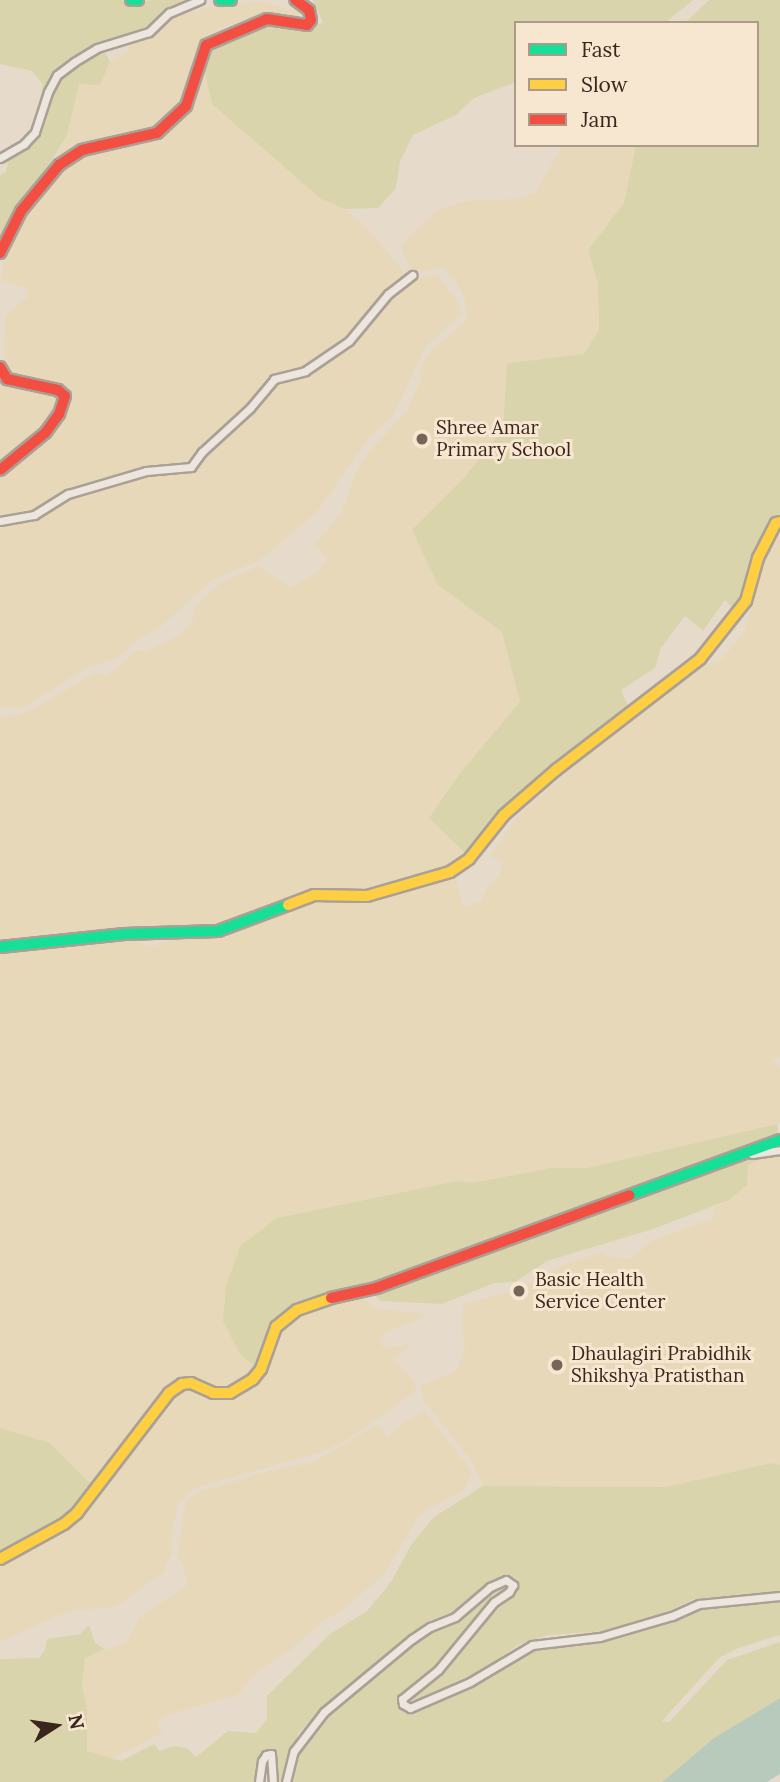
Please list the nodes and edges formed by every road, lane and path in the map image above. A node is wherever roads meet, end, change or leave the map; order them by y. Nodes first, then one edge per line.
1 (131, 0) edge
2 (138, 0) edge
3 (200, 0) edge
4 (220, 0) edge
5 (231, 0) edge
6 (295, 0) edge
7 (0, 158) edge
8 (0, 253) edge
9 (412, 275) dead end
10 (0, 367) edge
11 (0, 470) edge
12 (0, 521) edge
13 (780, 522) edge
14 (0, 947) edge
15 (780, 1140) edge
16 (780, 1150) edge
17 (738, 1155) junction
18 (0, 1559) edge
19 (780, 1596) edge
20 (259, 1782) edge
21 (273, 1782) edge
22 (286, 1782) edge

1 - 2 street
3 - 7 street
4 - 5 street
6 - 8 street
9 - 12 street
10 - 11 street
13 - 14 street
15 - 17 street
16 - 17 street
17 - 18 street
19 - 22 street
20 - 21 street

